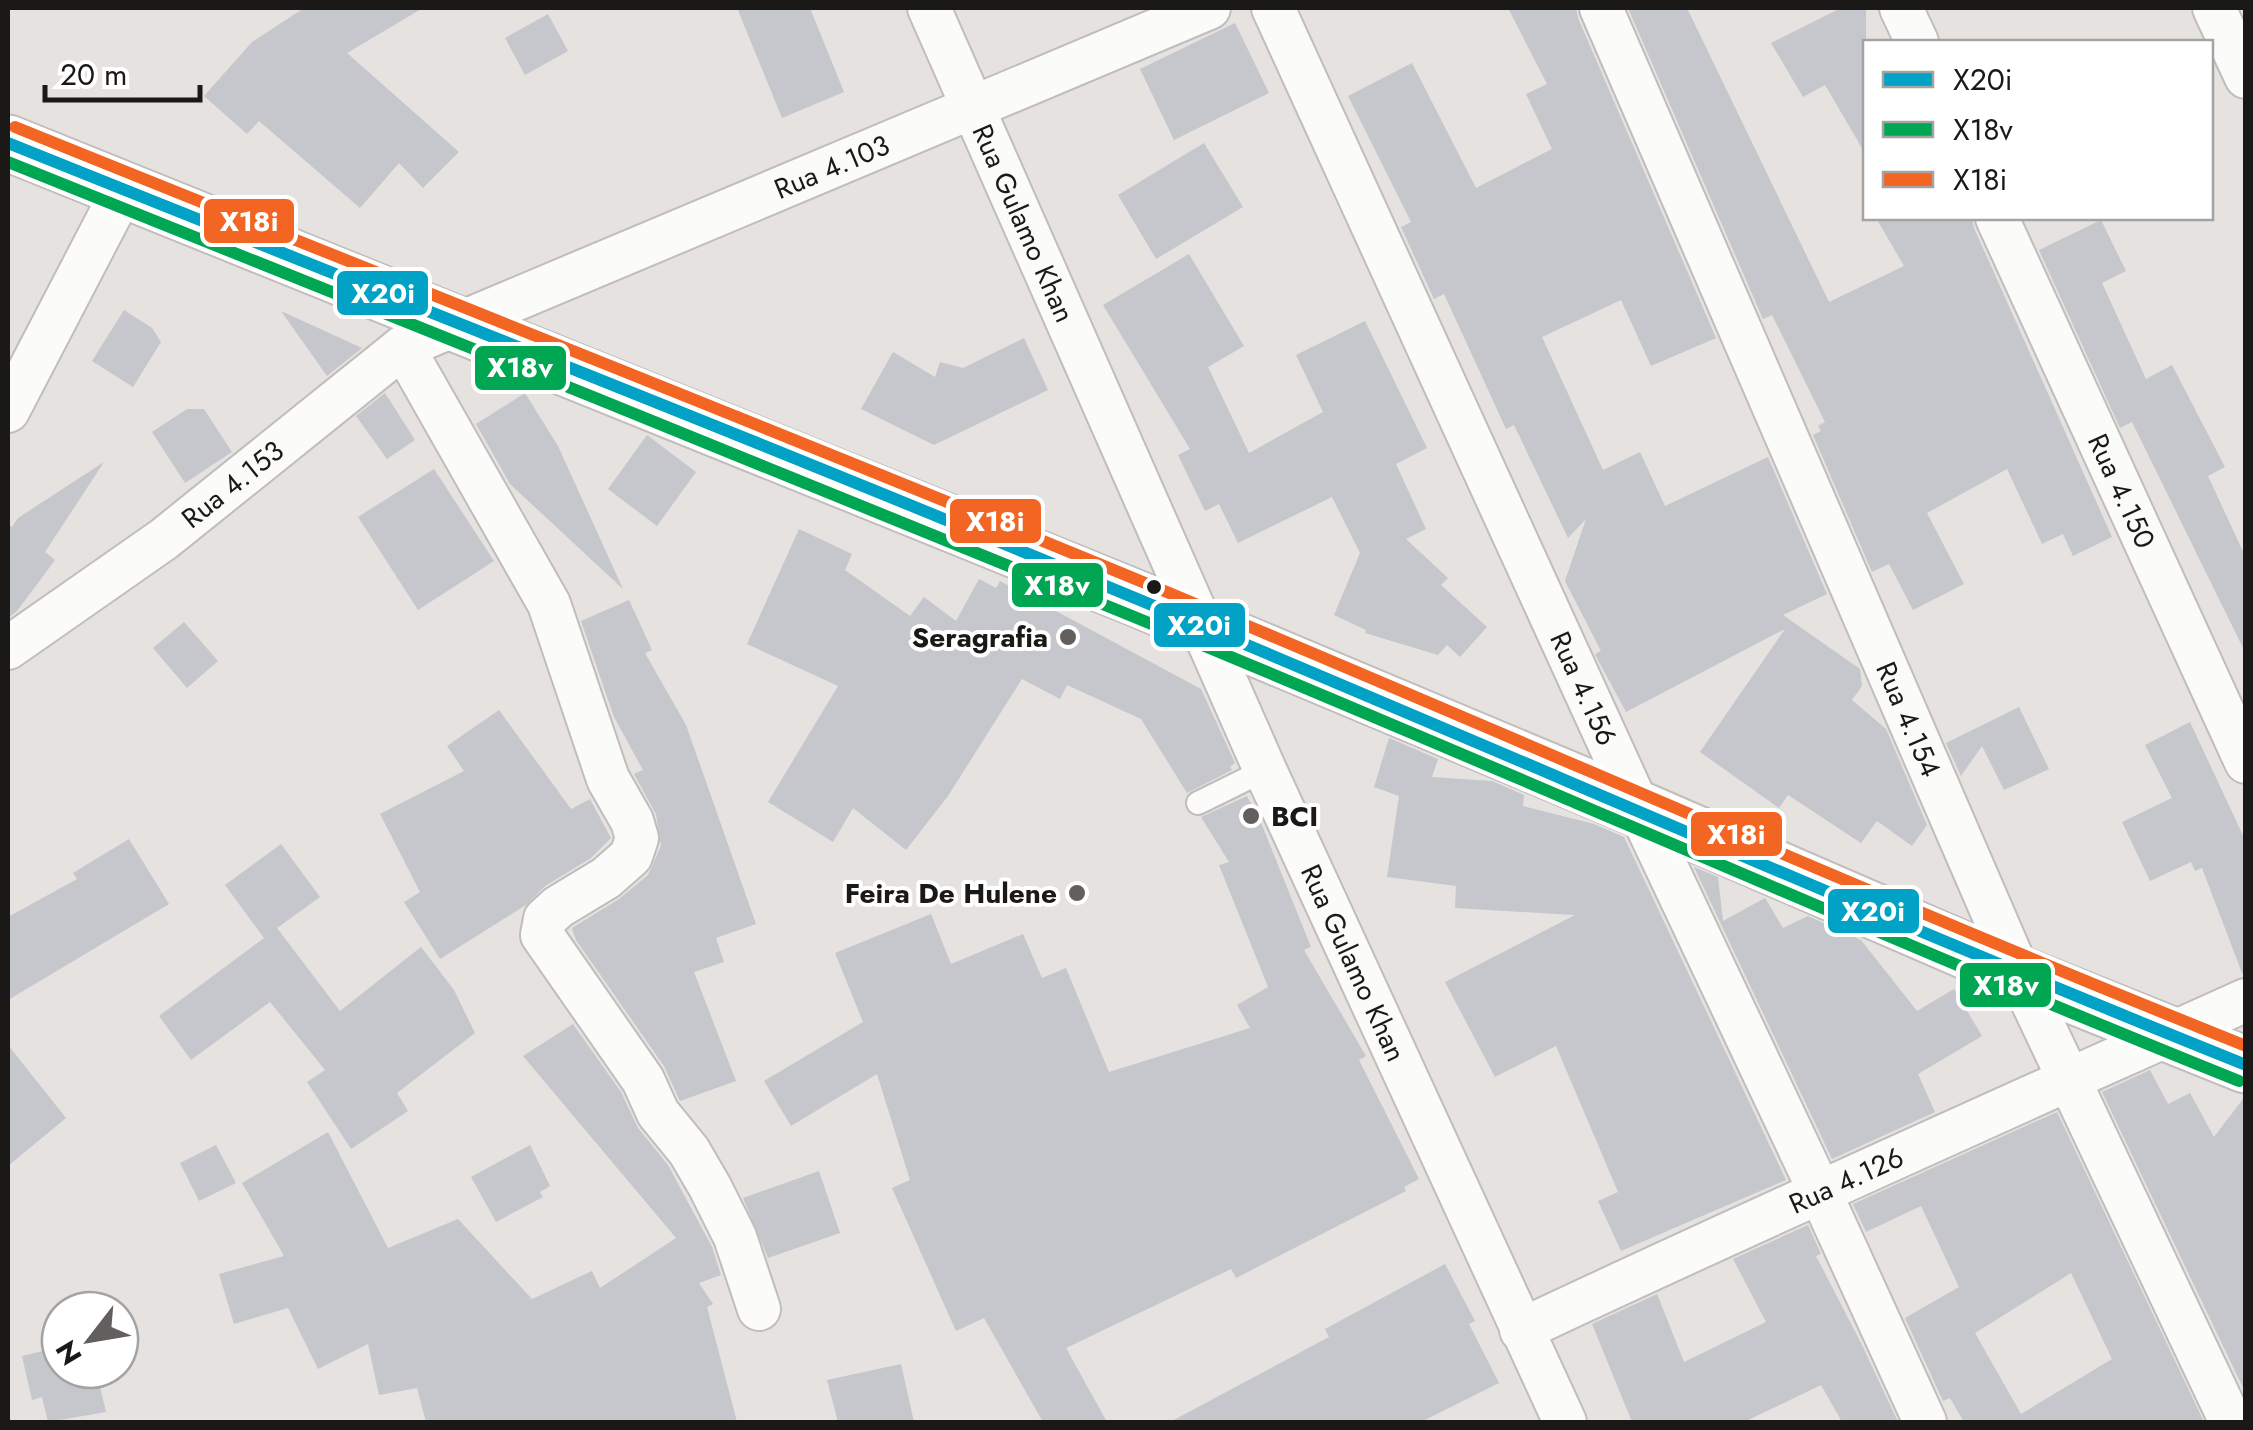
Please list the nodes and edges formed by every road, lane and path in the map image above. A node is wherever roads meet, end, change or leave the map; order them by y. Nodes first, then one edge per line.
1 (929, 8) edge
2 (1209, 8) edge
3 (1273, 8) edge
4 (1601, 8) edge
5 (1901, 8) edge
6 (2214, 8) edge
7 (1916, 40) edge
8 (2246, 77) edge
9 (973, 109) junction
10 (8, 143) edge
11 (123, 190) junction
12 (1998, 220) edge
13 (457, 326) junction
14 (403, 347) junction
15 (8, 411) edge
16 (1201, 626) junction
17 (8, 648) edge
18 (2246, 762) edge
19 (1265, 770) junction
20 (1198, 803) dead end
21 (1639, 809) junction
22 (2019, 974) junction
23 (2246, 1000) edge
24 (2170, 1034) junction
25 (2246, 1065) edge
26 (2072, 1081) junction
27 (1819, 1190) junction
28 (760, 1309) dead end
29 (1521, 1330) junction
30 (1565, 1422) edge
31 (1924, 1422) edge
32 (2230, 1422) edge

1 - 9 street, Rua Gulamo Khan
2 - 9 street, Rua 4.103
3 - 21 street, Rua 4.156
4 - 22 street, Rua 4.154
5 - 7 street
6 - 8 street
9 - 13 street, Rua 4.103
9 - 16 street, Rua Gulamo Khan
10 - 11 main road
11 - 13 main road
11 - 15 street
12 - 18 street, Rua 4.150
13 - 14 street, Rua 4.153
13 - 16 main road
14 - 17 street, Rua 4.153
14 - 28 street
16 - 19 street, Rua Gulamo Khan
16 - 21 main road
19 - 20 lane
19 - 29 street, Rua Gulamo Khan
21 - 22 main road
21 - 27 street, Rua 4.156
22 - 24 main road
22 - 26 street, Rua 4.154
23 - 24 street, Rua 4.126
24 - 25 main road
24 - 26 street, Rua 4.126
26 - 27 street, Rua 4.126
26 - 32 street, Rua 4.154
27 - 29 street, Rua 4.126
27 - 31 street, Rua 4.156
29 - 30 street, Rua Gulamo Khan

